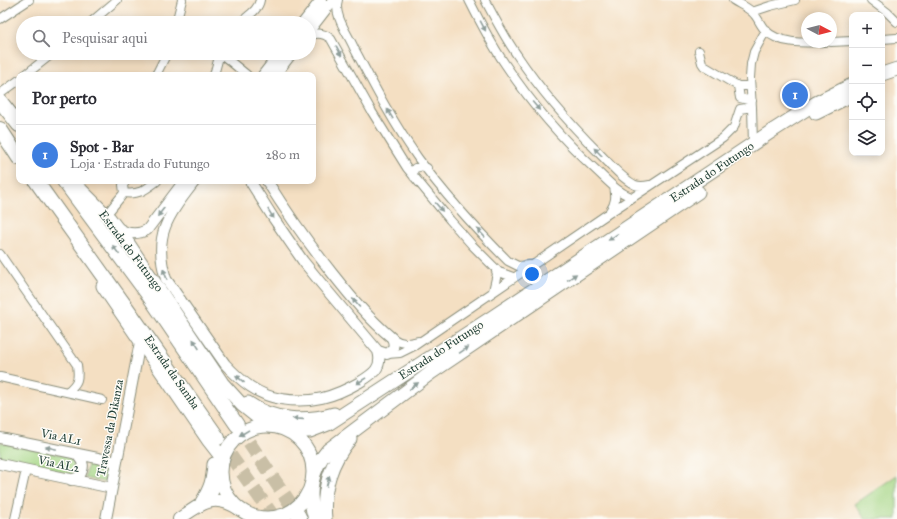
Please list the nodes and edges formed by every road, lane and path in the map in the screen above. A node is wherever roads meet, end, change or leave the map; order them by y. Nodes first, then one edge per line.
1 (29, 0) edge
2 (117, 0) edge
3 (182, 0) edge
4 (260, 0) edge
5 (321, 0) edge
6 (333, 0) edge
7 (338, 0) edge
8 (469, 0) edge
9 (486, 0) edge
10 (733, 0) edge
11 (795, 0) edge
12 (871, 0) edge
13 (770, 3) edge
14 (752, 12) junction
15 (98, 16) edge
16 (178, 16) edge
17 (248, 16) edge
18 (308, 16) edge
19 (0, 19) edge
20 (897, 22) edge
21 (316, 23) edge
22 (766, 30) junction
23 (316, 35) edge
24 (897, 38) edge
25 (885, 39) edge
26 (849, 40) edge
27 (837, 41) edge
28 (801, 42) edge
29 (511, 45) junction
30 (699, 51) dead end
31 (498, 52) junction
32 (44, 60) edge
33 (164, 60) edge
34 (218, 60) edge
35 (229, 60) edge
36 (275, 60) edge
37 (287, 60) edge
38 (526, 67) junction
39 (897, 69) edge
40 (29, 72) edge
41 (158, 72) edge
42 (215, 72) edge
43 (243, 72) edge
44 (265, 72) edge
45 (277, 72) edge
46 (885, 73) edge
47 (513, 75) junction
48 (897, 78) edge
49 (16, 82) edge
50 (885, 82) edge
51 (738, 86) junction
52 (750, 86) junction
53 (849, 86) edge
54 (0, 94) edge
55 (849, 97) edge
56 (0, 101) edge
57 (752, 104) junction
58 (16, 120) edge
59 (0, 129) edge
60 (753, 144) junction
61 (411, 147) junction
62 (16, 154) edge
63 (398, 154) junction
64 (427, 168) junction
65 (414, 177) junction
66 (626, 179) junction
67 (37, 184) edge
68 (37, 184) edge
69 (124, 184) edge
70 (153, 184) edge
71 (182, 184) edge
72 (193, 184) edge
73 (252, 184) edge
74 (269, 184) edge
75 (653, 184) junction
76 (73, 187) edge
77 (614, 187) junction
78 (124, 193) junction
79 (632, 197) junction
80 (609, 213) junction
81 (106, 215) junction
82 (115, 226) junction
83 (307, 241) junction
84 (295, 250) junction
85 (0, 254) edge
86 (508, 261) junction
87 (324, 262) junction
88 (533, 264) junction
89 (495, 268) junction
90 (312, 272) junction
91 (513, 277) junction
92 (493, 291) junction
93 (392, 338) junction
94 (422, 339) junction
95 (140, 342) junction
96 (383, 352) junction
97 (0, 377) edge
98 (220, 380) junction
99 (67, 392) junction
100 (102, 400) dead end
101 (349, 410) junction
102 (237, 425) tunnel mouth
103 (361, 427) junction
104 (281, 428) junction
105 (0, 438) edge
106 (213, 439) junction
107 (76, 454) junction
108 (117, 462) junction
109 (222, 463) junction
110 (0, 464) edge
111 (26, 470) junction
112 (71, 480) junction
113 (312, 480) junction
114 (112, 488) junction
115 (199, 505) junction
116 (247, 514) edge
117 (16, 519) edge
118 (106, 519) edge
119 (179, 519) edge
120 (315, 519) edge
121 (325, 519) edge

1 - 19 street
2 - 15 street
3 - 16 street
4 - 17 street
5 - 18 street
6 - 21 street
61 -> 7 street
8 -> 31 street
9 - 29 street
10 - 14 street
11 - 13 street
12 - 20 street
13 - 14 street
14 - 22 street
22 - 28 street
22 - 52 street
23 -> 63 street
24 - 25 street
26 - 27 street
29 - 31 street
29 - 38 street
30 - 51 street
31 - 47 street
32 - 40 street
33 - 41 street
34 - 42 street
35 - 43 street
36 - 44 street
37 - 45 street
38 - 47 street
66 -> 38 street
39 - 46 main road
47 -> 77 street
48 - 50 main road
49 - 54 street
51 - 52 street
51 - 57 street
52 - 57 street
53 - 60 main road, Estrada do Futungo
103 -> 55 main road, Estrada do Futungo
56 - 58 highway
57 - 60 street
57 - 75 street
59 - 62 highway
60 -> 101 main road, Estrada do Futungo
61 - 63 street
61 - 64 street
63 - 65 street
64 - 65 street
86 -> 64 street
65 -> 89 street
66 - 75 street
66 - 79 street
67 - 106 highway, Estrada da Samba
68 - 95 main road
69 - 78 street
70 - 78 street
71 -> 82 street
96 -> 72 street
73 -> 84 street
74 - 83 street
75 - 79 street
76 - 81 main road, Estrada do Futungo
102 -> 76 highway, Estrada do Futungo
77 - 79 street
77 - 80 street
78 - 81 street
79 - 80 street
80 - 88 street
81 - 82 main road, Estrada do Futungo
98 -> 82 main road, Estrada do Futungo
83 - 84 street
83 - 87 street
84 - 90 street
85 - 99 street
86 - 88 street
86 - 91 street
87 - 90 street
93 -> 87 street
88 - 91 street
89 - 91 street
89 - 92 street
90 - 96 street
91 - 92 street
92 - 94 street
93 - 94 street
93 - 96 street
94 - 96 street
95 - 106 main road
95 - 108 street, Travessa da Dikanza
97 - 99 street
101 -> 98 main road
98 - 104 main road, Estrada do Futungo
99 - 100 street
101 - 104 main road, Estrada do Futungo
103 - 113 main road, Estrada do Futungo
121 -> 103 main road
104 -> 109 main road
104 - 113 main road
107 -> 105 street, Via AL1
106 - 109 main road
106 - 115 main road
107 - 108 street, Via AL1
107 - 112 street
108 - 114 street, Travessa da Dikanza
109 - 115 main road
109 - 116 main road
110 - 111 street, Via AL2
111 - 112 street, Via AL2
111 - 117 street
112 - 114 street, Via AL2
113 - 116 main road
113 - 120 main road
114 - 118 street, Travessa da Dikanza
115 - 116 main road
115 - 119 main road

